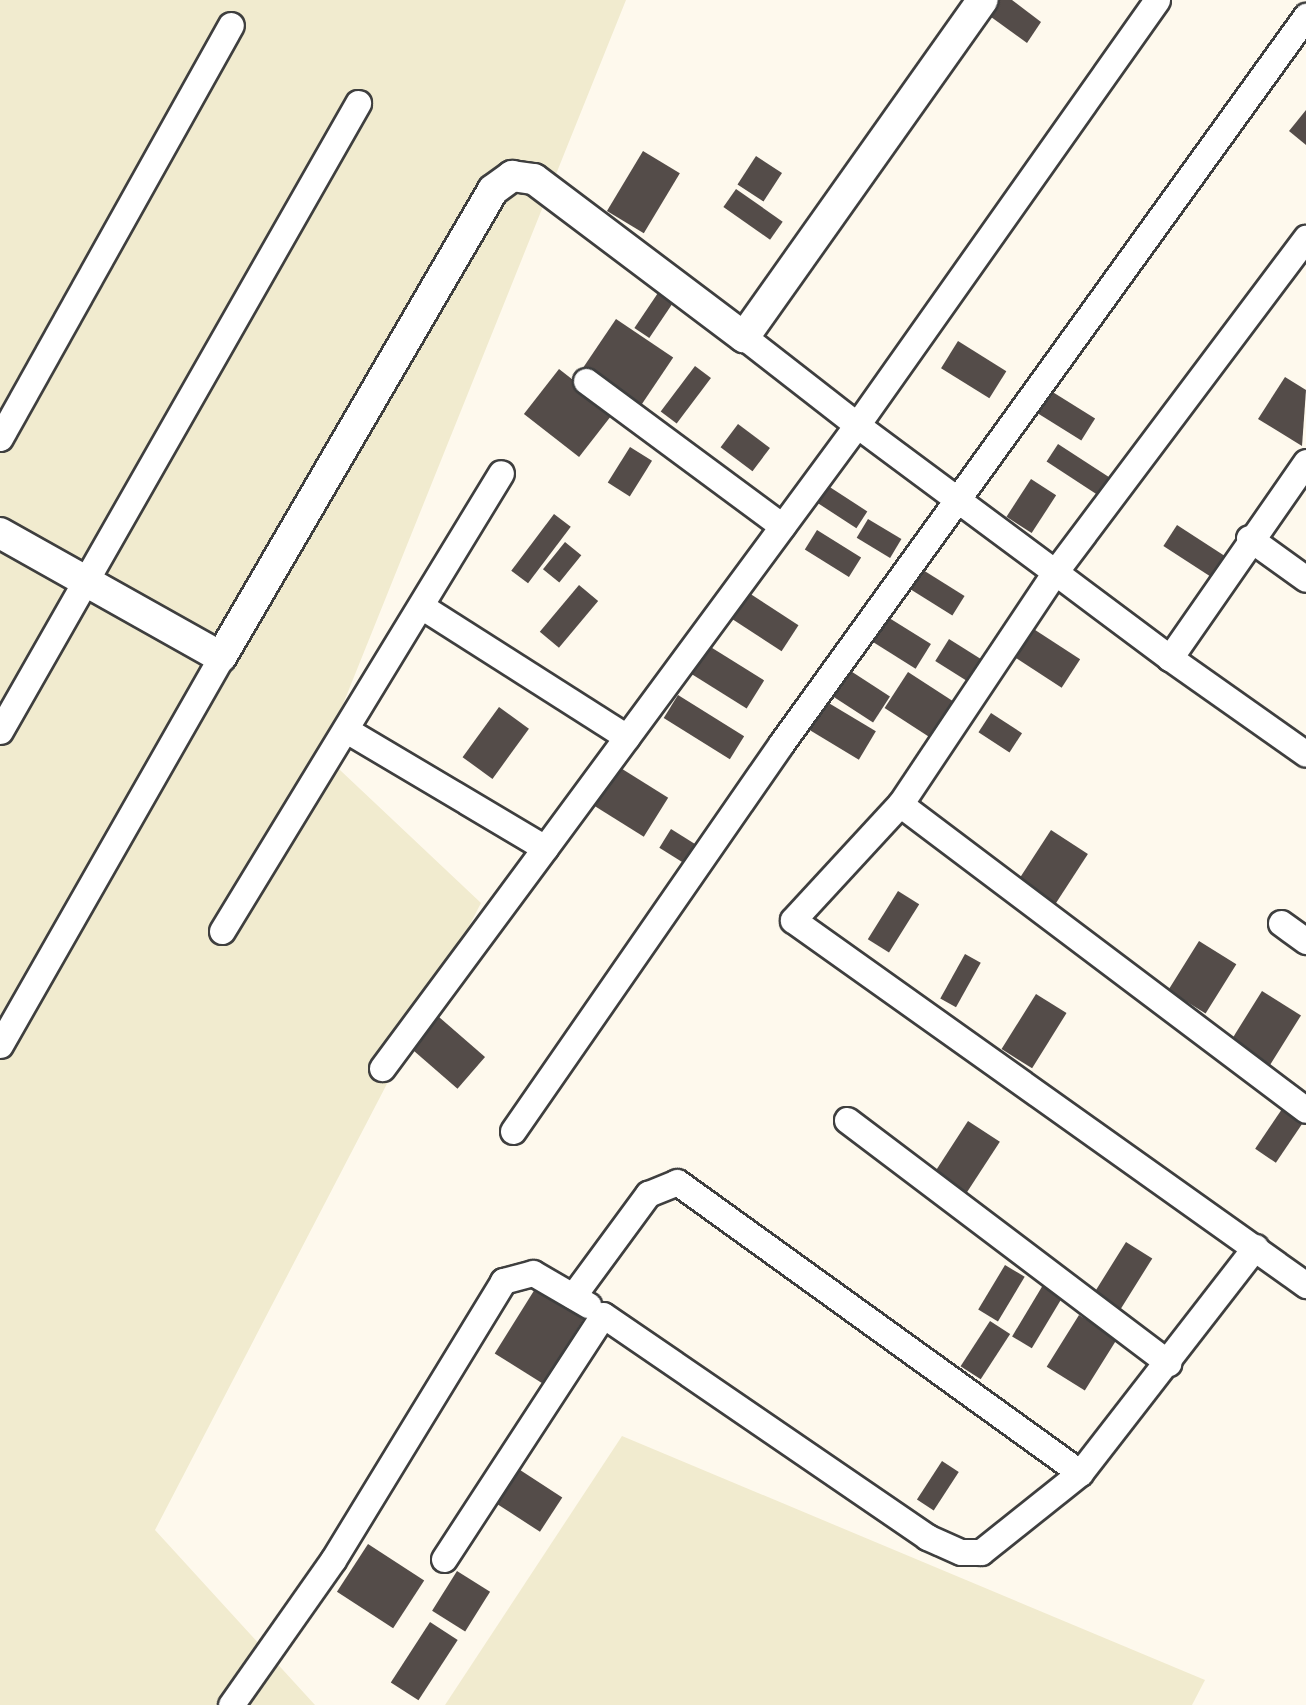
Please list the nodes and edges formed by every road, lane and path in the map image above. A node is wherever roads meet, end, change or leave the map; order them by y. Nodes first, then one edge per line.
1 (983, 0) edge
2 (1156, 0) edge
3 (1306, 16) edge
4 (231, 25) dead end
5 (358, 102) dead end
6 (1306, 238) edge
7 (744, 337) junction
8 (586, 380) dead end
9 (856, 425) junction
10 (0, 438) edge
11 (1306, 462) edge
12 (501, 473) dead end
13 (960, 504) junction
14 (782, 526) junction
15 (0, 534) edge
16 (1250, 538) junction
17 (1056, 572) junction
18 (1306, 579) edge
19 (86, 582) junction
20 (421, 606) junction
21 (221, 657) junction
22 (1170, 658) junction
23 (0, 731) edge
24 (348, 732) junction
25 (627, 737) junction
26 (1306, 754) edge
27 (900, 804) junction
28 (546, 848) junction
29 (1281, 923) dead end
30 (222, 931) dead end
31 (1306, 941) edge
32 (0, 1045) edge
33 (382, 1068) dead end
34 (1306, 1110) edge
35 (848, 1120) dead end
36 (513, 1131) dead end
37 (1254, 1247) junction
38 (1306, 1285) edge
39 (573, 1296) junction
40 (604, 1316) junction
41 (1168, 1362) junction
42 (1080, 1473) junction
43 (444, 1559) dead end
44 (231, 1705) edge

1 - 7 street
2 - 9 street
3 - 13 street
4 - 10 street
5 - 19 street
6 - 17 street
7 - 9 street
7 - 21 street
8 - 14 street
9 - 13 street
9 - 14 street
11 - 16 street
12 - 20 street
13 - 17 street
13 - 36 street
14 - 25 street
15 - 19 street
16 - 18 street
16 - 22 street
17 - 22 street
17 - 27 street
19 - 21 street
19 - 23 street
20 - 24 street
20 - 25 street
21 - 32 street
22 - 26 street
24 - 28 street
24 - 30 street
25 - 28 street
27 - 34 street
27 - 37 street
28 - 33 street
29 - 31 street
35 - 41 street
37 - 38 street
37 - 41 street
39 - 40 street
39 - 42 street
39 - 44 street
40 - 42 street
40 - 43 street
41 - 42 street

